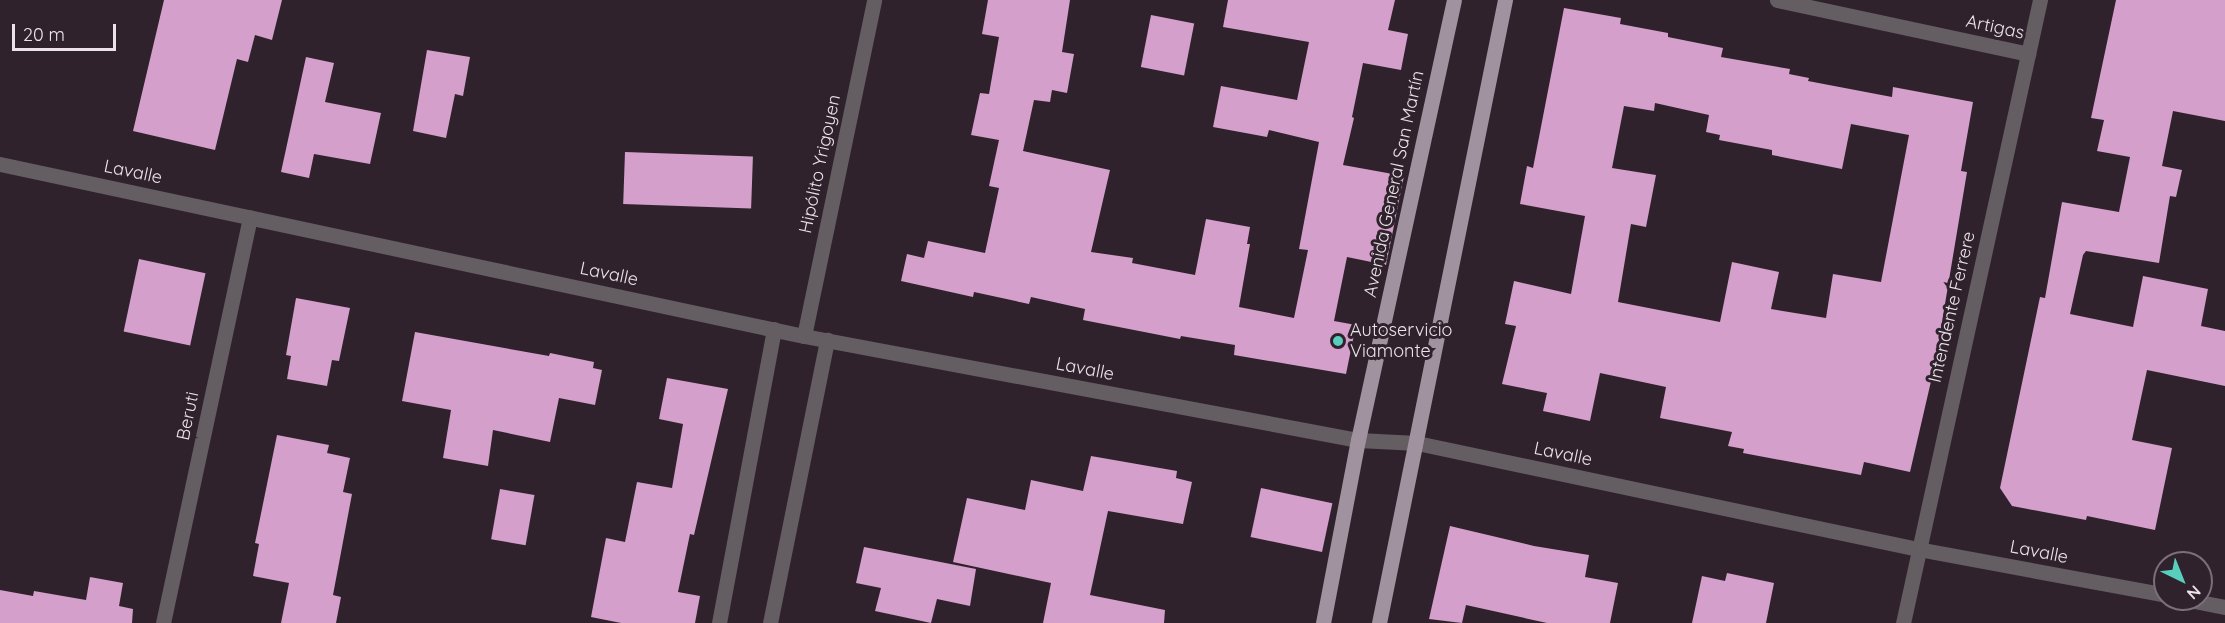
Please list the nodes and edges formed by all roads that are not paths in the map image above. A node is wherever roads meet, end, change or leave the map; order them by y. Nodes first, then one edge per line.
1 (874, 0) edge
2 (1454, 0) edge
3 (1505, 0) edge
4 (1777, 0) edge
5 (2040, 0) edge
6 (2028, 54) junction
7 (0, 164) edge
8 (250, 217) junction
9 (774, 329) junction
10 (804, 336) junction
11 (827, 340) junction
12 (1358, 440) junction
13 (1417, 443) junction
14 (1918, 549) junction
15 (2153, 594) edge
16 (164, 623) edge
17 (719, 623) edge
18 (771, 623) edge
19 (1323, 623) edge
20 (1380, 623) edge
21 (1903, 623) edge

1 - 10 street, Hipólito Yrigoyen
2 - 12 main road, Avenida General San Martín
3 - 13 main road
4 - 6 street, Artigas
5 - 6 street, Intendente Ferrere
6 - 14 street, Intendente Ferrere
7 - 8 street, Lavalle
8 - 9 street, Lavalle
8 - 16 street, Beruti
9 - 10 street, Lavalle
9 - 17 street
10 - 11 street, Lavalle
11 - 12 street, Lavalle
11 - 18 street
12 - 13 street, Lavalle
12 - 19 main road, Avenida General San Martín
13 - 14 street, Lavalle
13 - 20 main road
14 - 15 street, Lavalle
14 - 21 street, Intendente Ferrere

